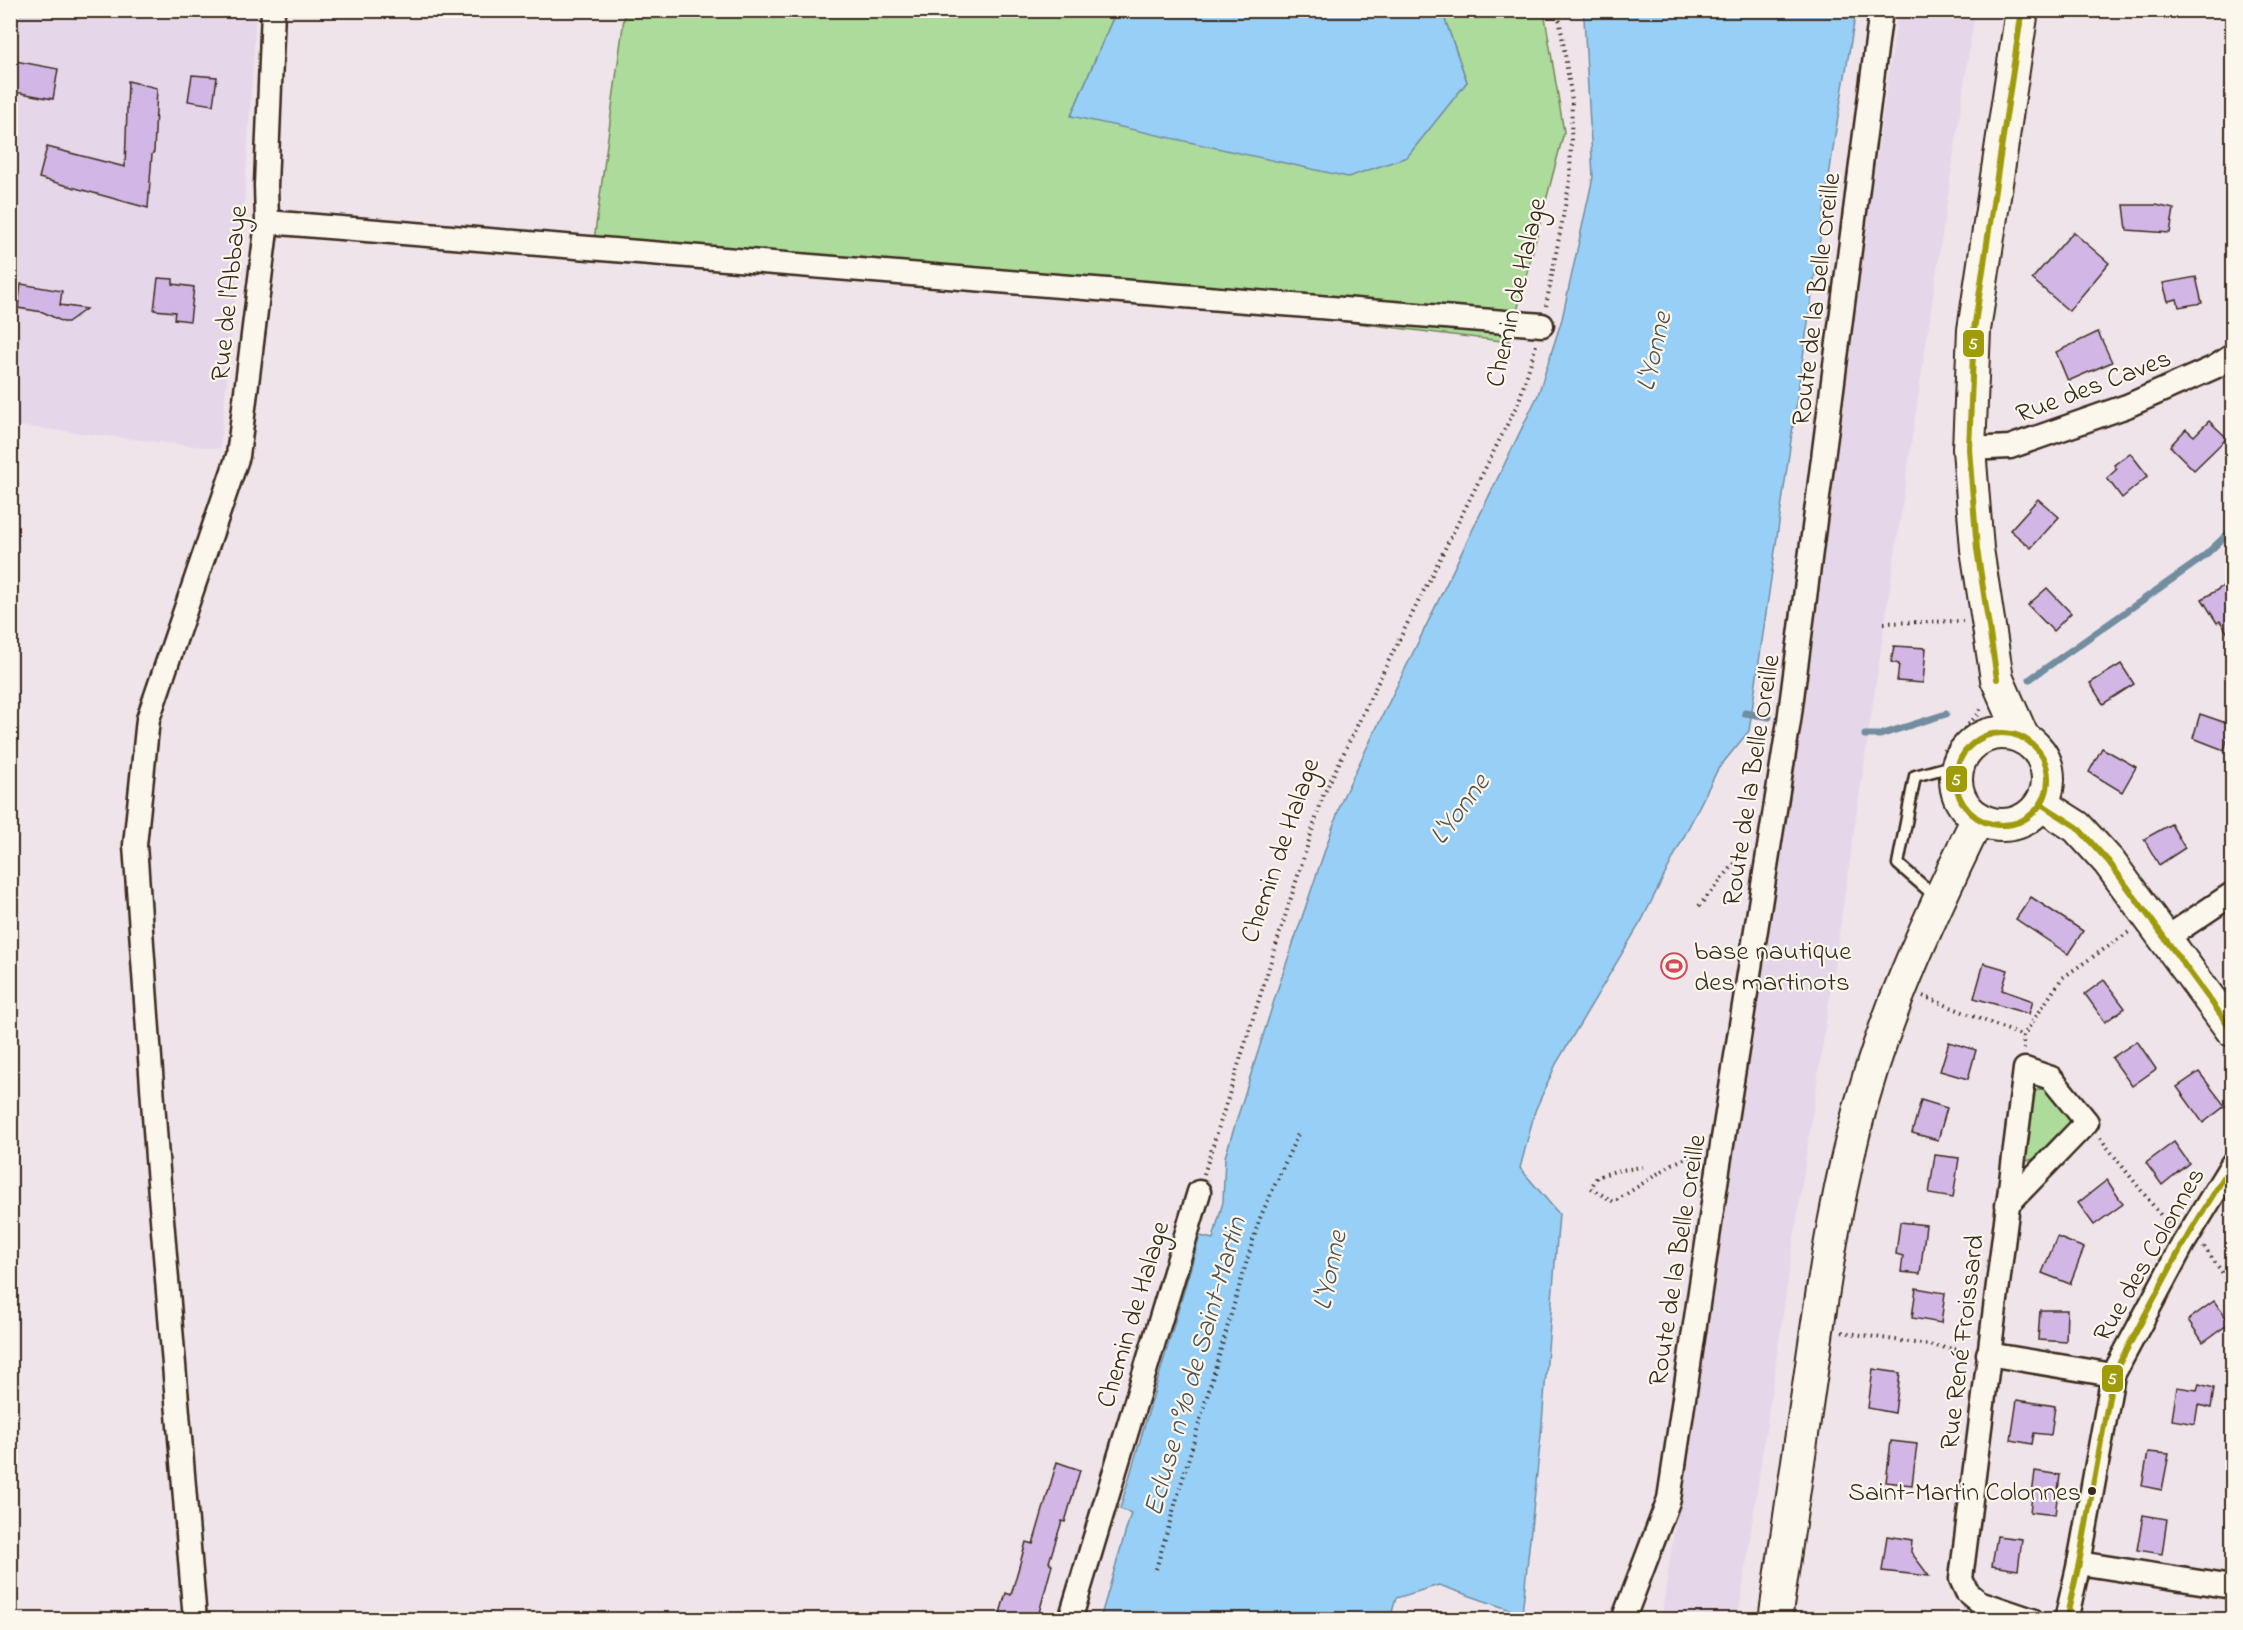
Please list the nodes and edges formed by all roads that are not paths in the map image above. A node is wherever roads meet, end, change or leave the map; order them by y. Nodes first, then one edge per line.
1 (273, 10) edge
2 (1881, 10) edge
3 (2022, 10) edge
4 (267, 222) junction
5 (1542, 325) road end
6 (2232, 356) edge
7 (1969, 449) junction
8 (1997, 679) junction
9 (2023, 738) junction
10 (1979, 739) junction
11 (1959, 764) junction
12 (2041, 804) junction
13 (1978, 818) junction
14 (2232, 894) edge
15 (1939, 899) junction
16 (2157, 928) junction
17 (2232, 1030) edge
18 (2232, 1164) edge
19 (1199, 1192) road end
20 (2007, 1205) junction
21 (1988, 1354) junction
22 (2113, 1375) junction
23 (2079, 1563) junction
24 (2232, 1587) edge
25 (201, 1619) edge
26 (1070, 1620) edge
27 (1623, 1620) edge
28 (1775, 1620) edge
29 (2032, 1620) edge
30 (2066, 1620) edge

1 - 4 street, Rue de l'Abbaye
2 - 27 street, Route de la Belle Oreille
3 - 7 main road
4 - 5 street
4 - 25 street, Rue de l'Abbaye
6 - 7 street, Rue des Caves
7 - 8 main road
8 - 9 main road
8 - 10 main road
9 - 10 main road
9 - 12 main road
10 - 11 main road
11 - 13 main road
11 - 15 lane
12 - 13 main road
12 - 16 main road
13 - 15 main road
14 - 16 street
15 - 28 main road
16 - 17 main road
18 - 22 street, Rue des Colonnes
19 - 26 street, Chemin de Halage
20 - 20 street, Rue René Froissard
20 - 21 street, Rue René Froissard
21 - 22 street
21 - 29 street, Rue René Froissard
22 - 23 street, Rue des Colonnes
23 - 24 street
23 - 30 street, Rue des Colonnes

